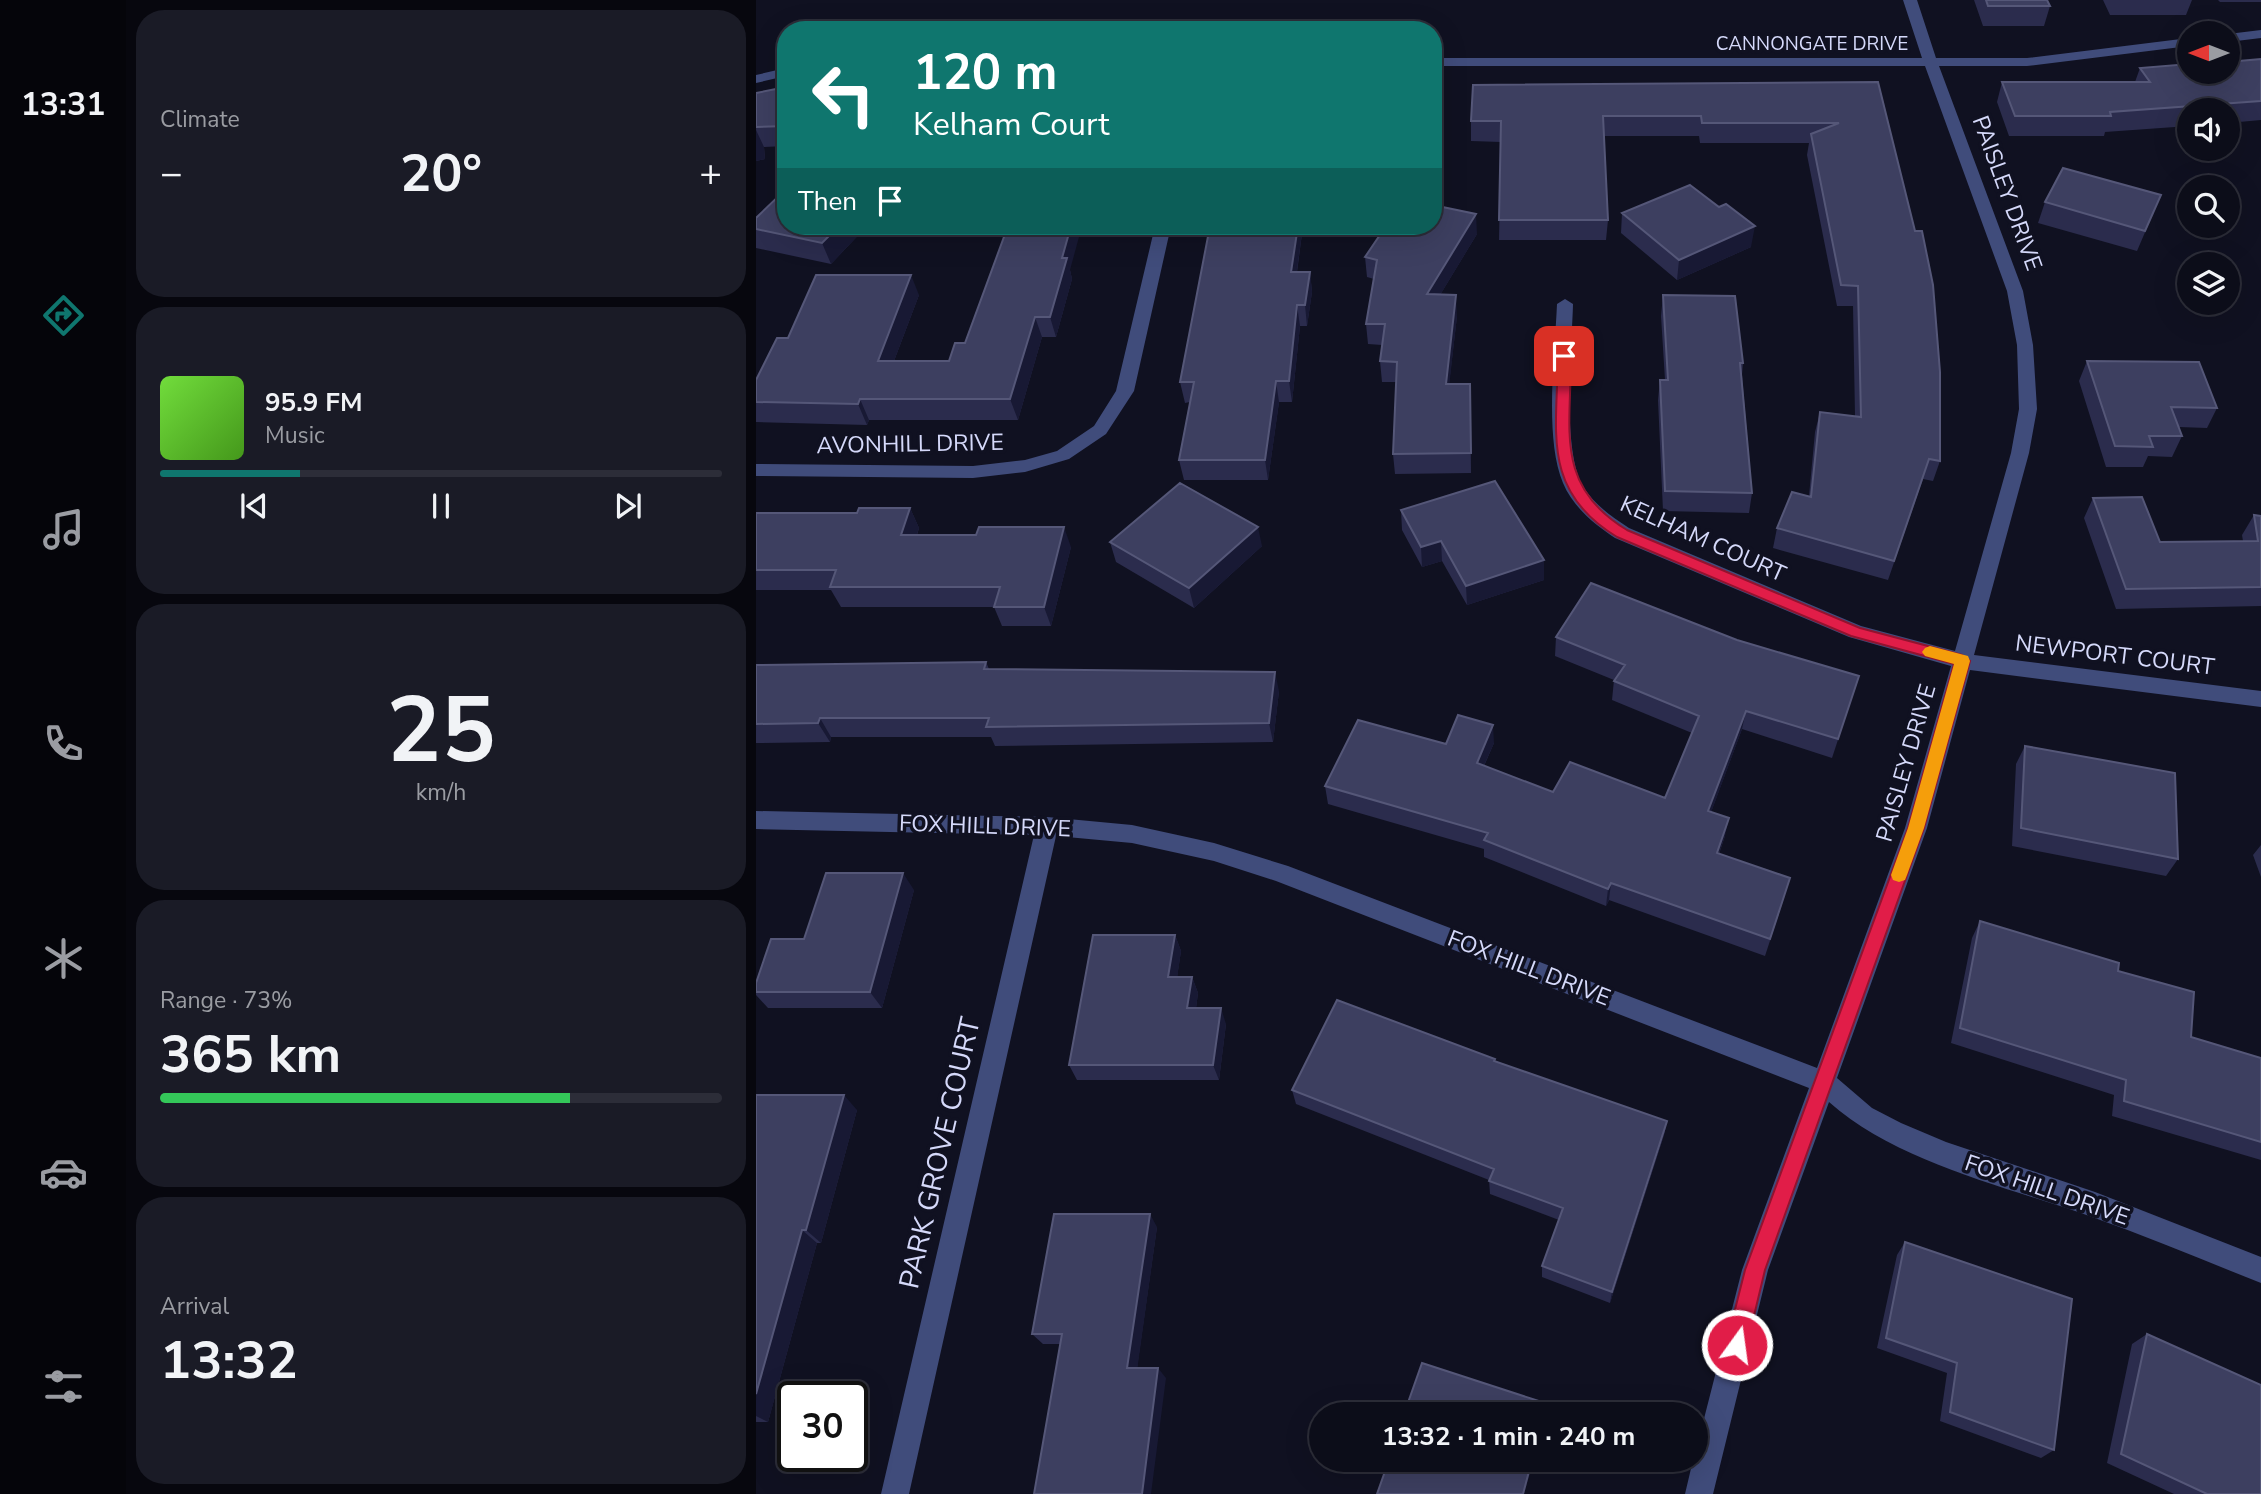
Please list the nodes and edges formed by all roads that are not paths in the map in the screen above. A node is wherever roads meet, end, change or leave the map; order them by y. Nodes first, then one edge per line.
1 (1910, 0) edge
2 (2261, 34) edge
3 (2240, 36) edge
4 (2177, 43) edge
5 (1442, 62) edge
6 (1931, 63) junction
7 (777, 74) edge
8 (756, 79) edge
9 (1161, 235) edge
10 (1565, 304) dead end
11 (756, 470) edge
12 (1962, 661) junction
13 (2261, 699) edge
14 (756, 820) edge
15 (1047, 826) junction
16 (1824, 1082) junction
17 (2261, 1270) edge
18 (895, 1494) edge
19 (1699, 1494) edge

1 - 6 street, PAISLEY DRIVE
2 - 3 street
4 - 6 street, CANNONGATE DRIVE
5 - 6 street, CANNONGATE DRIVE
6 - 12 street, PAISLEY DRIVE
7 - 8 street
9 - 11 street, AVONHILL DRIVE
10 - 12 street, KELHAM COURT
12 - 13 street, NEWPORT COURT
12 - 16 street, PAISLEY DRIVE
14 - 15 street, FOX HILL DRIVE
15 - 16 street, FOX HILL DRIVE
15 - 18 street, PARK GROVE COURT
16 - 17 street, FOX HILL DRIVE
16 - 19 street, PAISLEY DRIVE

